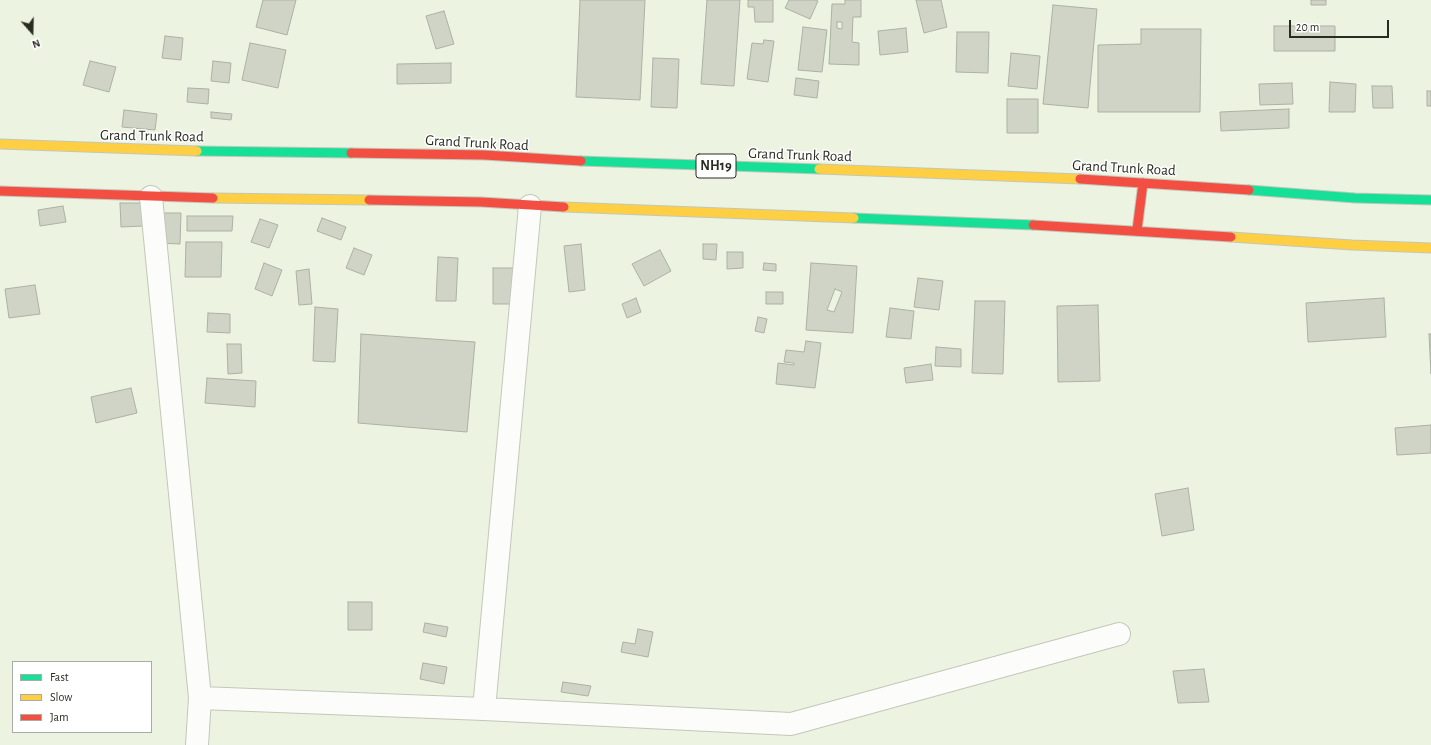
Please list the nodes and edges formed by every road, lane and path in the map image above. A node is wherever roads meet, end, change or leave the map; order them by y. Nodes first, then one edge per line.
1 (0, 144) edge
2 (1143, 183) junction
3 (0, 191) edge
4 (151, 197) junction
5 (1431, 200) edge
6 (530, 206) junction
7 (1137, 230) junction
8 (1431, 248) edge
9 (1119, 634) dead end
10 (200, 698) junction
11 (484, 709) junction
12 (197, 745) edge

1 - 2 highway, Grand Trunk Road / NH19
2 - 5 highway, Grand Trunk Road / NH19
2 - 7 highway
3 - 4 highway
4 - 6 highway
4 - 10 street
6 - 7 highway
6 - 11 street
7 - 8 highway
9 - 11 street
10 - 11 street
10 - 12 street

